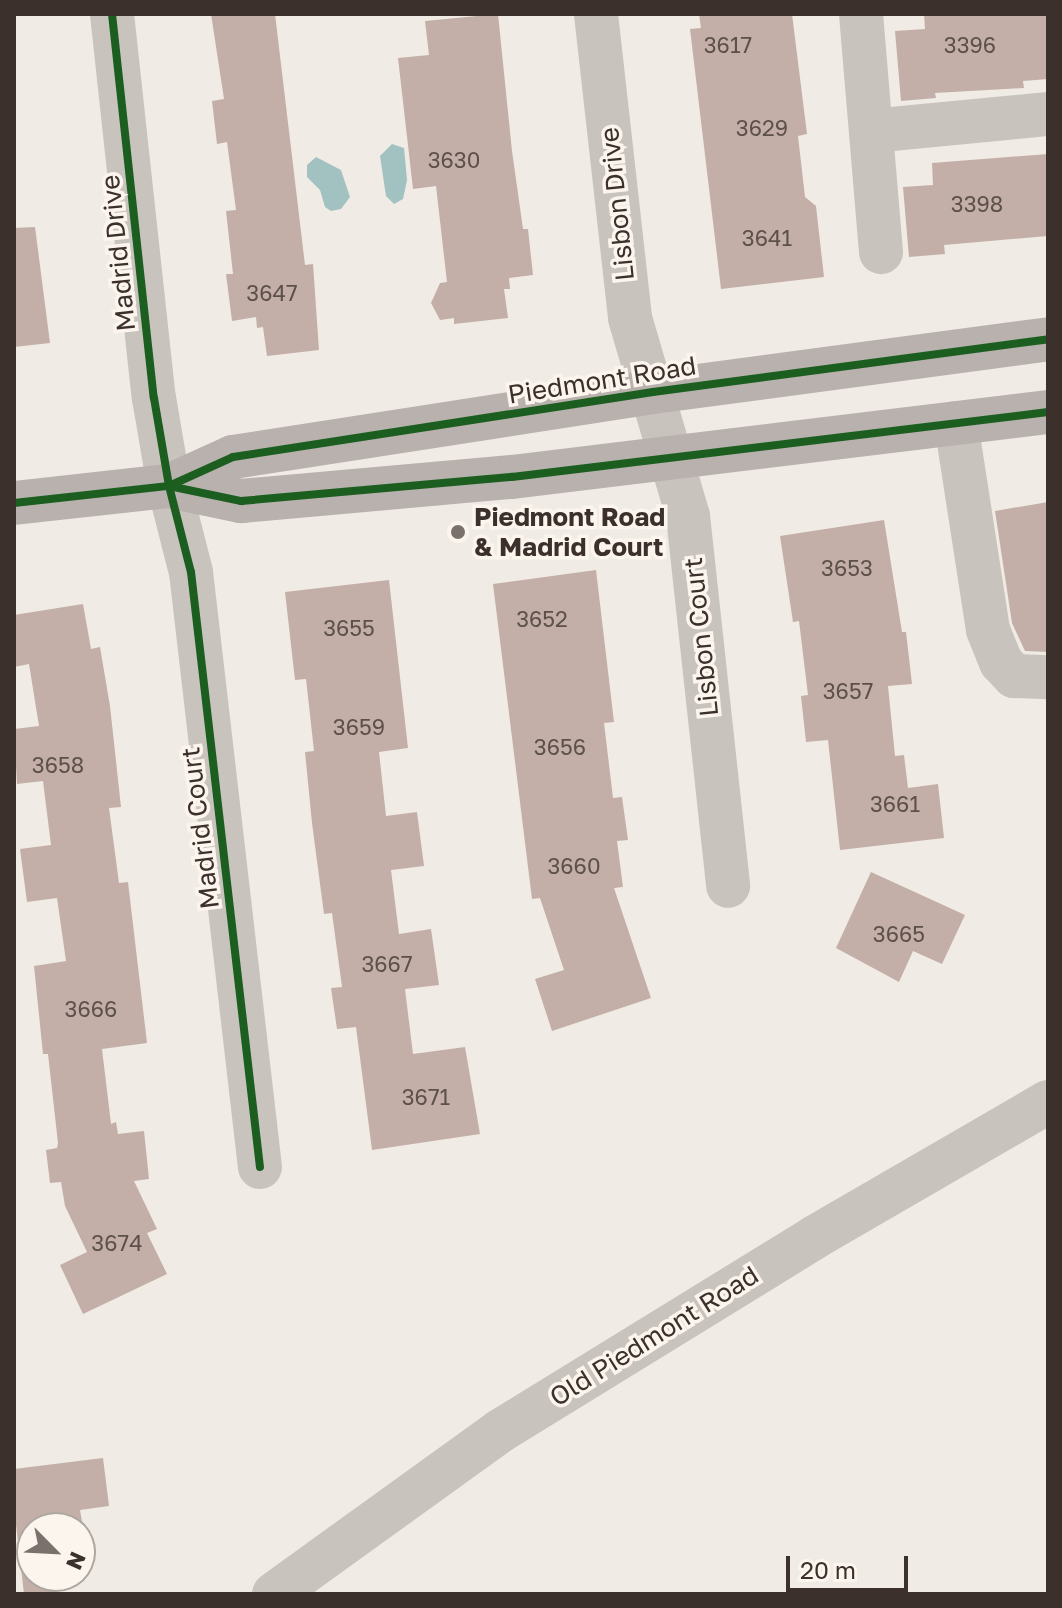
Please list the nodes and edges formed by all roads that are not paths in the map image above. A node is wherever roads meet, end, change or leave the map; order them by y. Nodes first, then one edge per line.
1 (112, 14) edge
2 (596, 14) edge
3 (861, 14) edge
4 (1048, 114) edge
5 (871, 131) junction
6 (881, 252) dead end
7 (1048, 339) edge
8 (653, 392) junction
9 (1048, 412) edge
10 (956, 423) junction
11 (673, 457) junction
12 (169, 486) junction
13 (14, 503) edge
14 (1048, 677) edge
15 (728, 886) dead end
16 (1048, 1102) edge
17 (260, 1167) dead end
18 (274, 1594) edge

1 - 12 street, Madrid Drive
2 - 8 street, Lisbon Drive
3 - 5 street
4 - 5 street
5 - 6 street
7 - 8 main road, Piedmont Road
8 - 11 street, Lisbon Court
8 - 12 main road, Piedmont Road
9 - 10 main road, Piedmont Road
10 - 11 main road, Piedmont Road
10 - 14 street
11 - 12 main road, Piedmont Road
11 - 15 street, Lisbon Court
12 - 13 main road, Piedmont Road
12 - 17 street, Madrid Court
16 - 18 street, Old Piedmont Road

